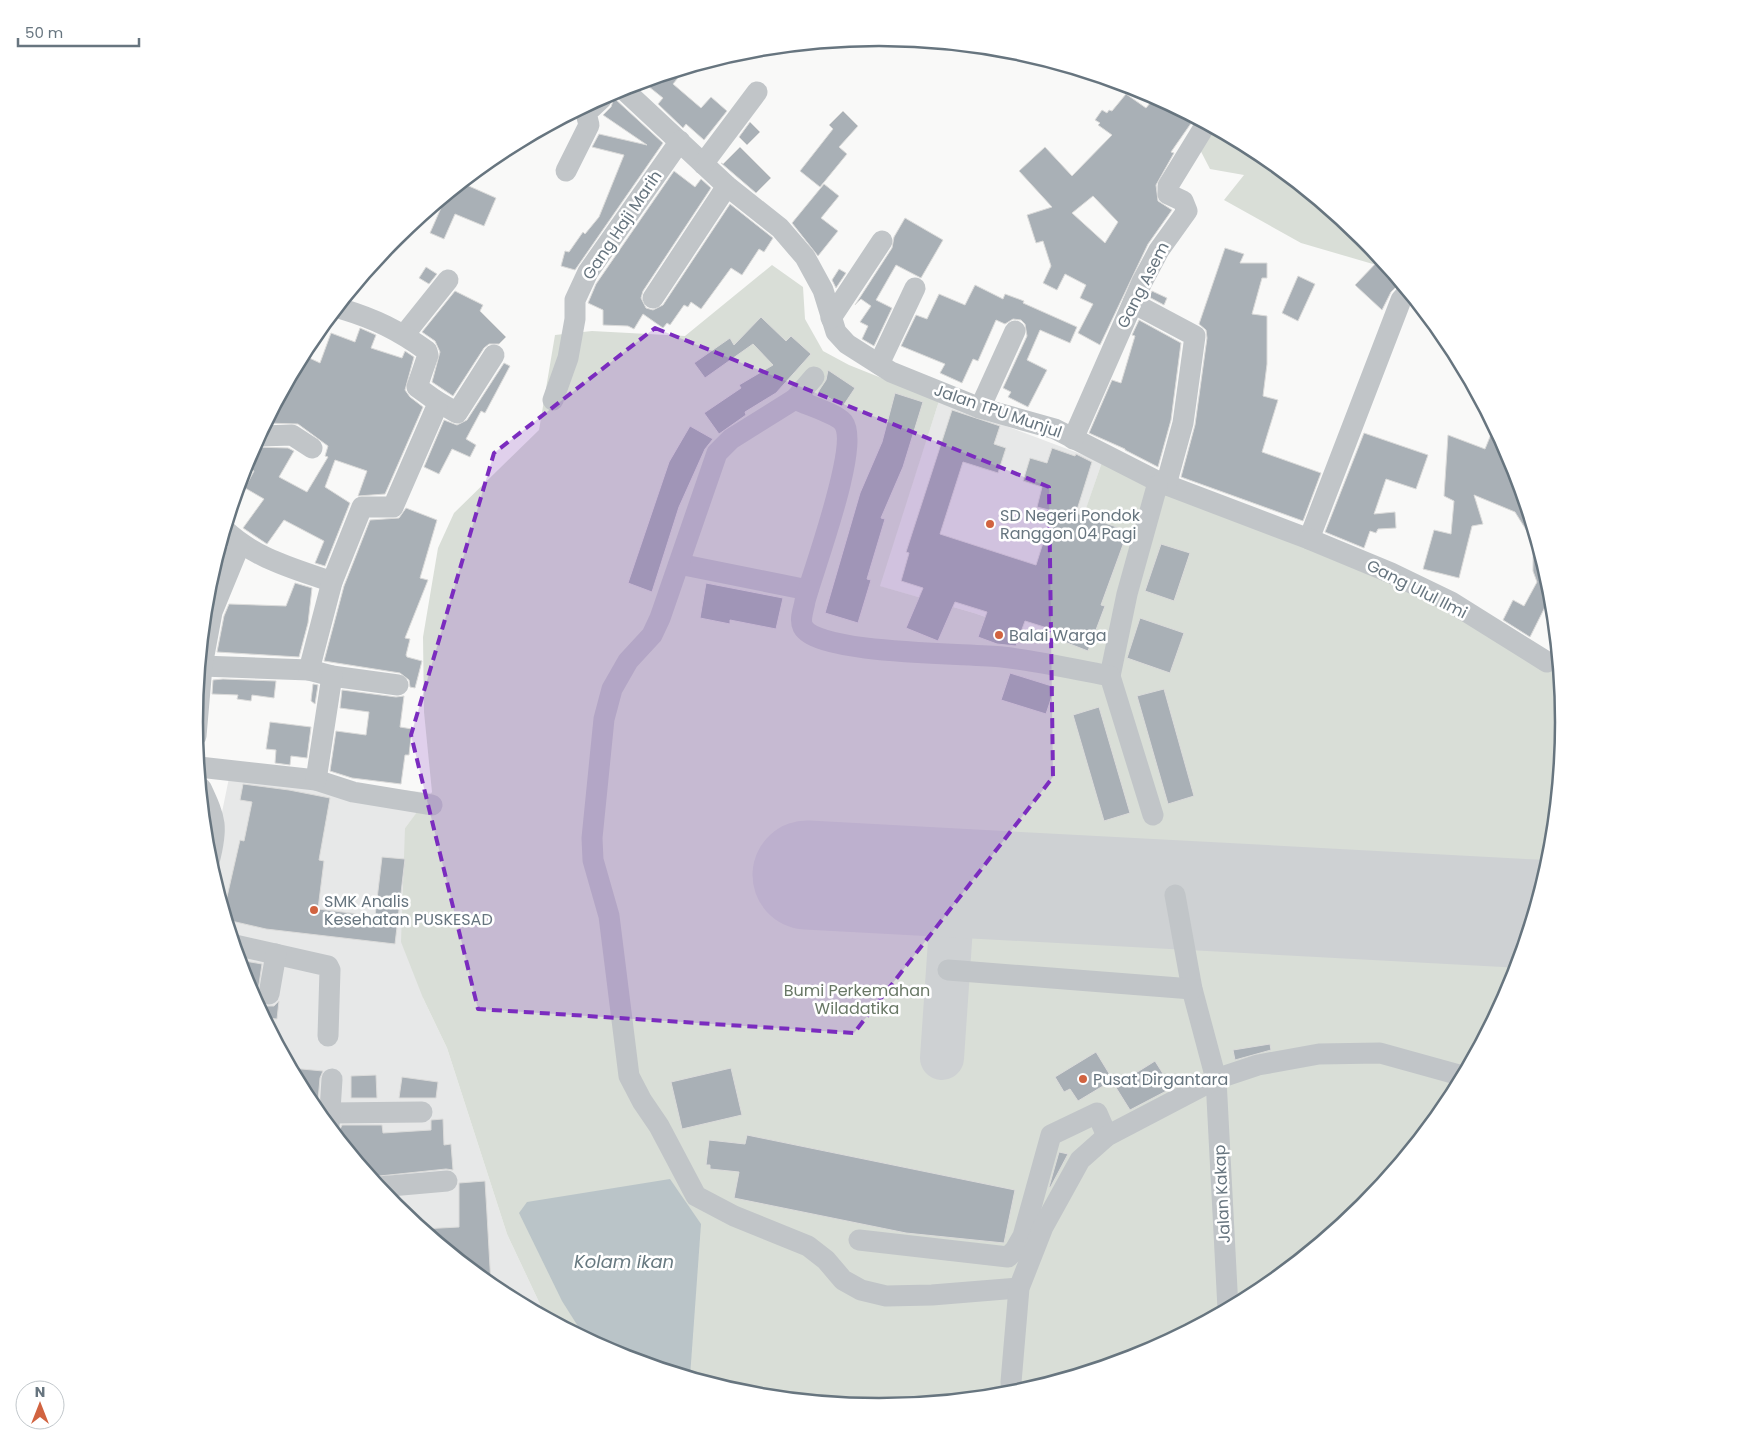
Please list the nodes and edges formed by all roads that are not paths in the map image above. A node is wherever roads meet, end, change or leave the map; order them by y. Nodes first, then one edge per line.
1 (757, 92) dead end
2 (629, 95) edge
3 (587, 113) edge
4 (1203, 129) edge
5 (680, 142) junction
6 (703, 164) junction
7 (566, 171) dead end
8 (727, 186) junction
9 (882, 241) dead end
10 (448, 280) dead end
11 (915, 288) dead end
12 (1404, 296) edge
13 (653, 298) dead end
14 (1133, 303) junction
15 (345, 309) edge
16 (831, 318) junction
17 (1015, 331) dead end
18 (404, 335) junction
19 (494, 355) dead end
20 (878, 364) junction
21 (814, 377) dead end
22 (796, 399) junction
23 (435, 400) junction
24 (553, 400) dead end
25 (980, 408) junction
26 (267, 436) edge
27 (1073, 439) junction
28 (312, 448) dead end
29 (1162, 485) junction
30 (1309, 539) junction
31 (241, 543) edge
32 (679, 564) junction
33 (332, 582) junction
34 (808, 590) junction
35 (213, 610) edge
36 (1547, 662) dead end
37 (206, 666) edge
38 (309, 670) junction
39 (332, 676) junction
40 (1110, 676) junction
41 (398, 685) dead end
42 (205, 767) edge
43 (316, 780) junction
44 (432, 805) dead end
45 (209, 806) edge
46 (1153, 815) dead end
47 (214, 842) edge
48 (1175, 895) dead end
49 (242, 946) edge
50 (276, 954) junction
51 (948, 970) dead end
52 (1192, 990) junction
53 (269, 994) dead end
54 (328, 1036) dead end
55 (1457, 1074) edge
56 (332, 1079) dead end
57 (1216, 1079) junction
58 (422, 1112) dead end
59 (329, 1115) edge
60 (333, 1120) edge
61 (1107, 1136) junction
62 (447, 1181) dead end
63 (388, 1186) edge
64 (859, 1240) dead end
65 (1019, 1288) junction
66 (1228, 1302) edge
67 (1011, 1386) edge

1 - 6 street
2 - 5 street, Jalan TPU Munjul
3 - 7 street
4 - 14 street, Gang Asem
5 - 6 street, Jalan TPU Munjul
5 - 24 street, Gang Haji Marih
6 - 8 street, Jalan TPU Munjul
8 - 13 street
8 - 16 street, Jalan TPU Munjul
9 - 16 street
10 - 18 street
11 - 20 street
12 - 30 street
14 - 27 street, Gang Asem
14 - 29 street
15 - 18 street
16 - 20 street, Jalan TPU Munjul
17 - 25 street
18 - 23 street
19 - 23 street
20 - 25 street, Jalan TPU Munjul
21 - 22 street
22 - 32 street
22 - 34 street
23 - 33 street
25 - 27 street, Jalan TPU Munjul
26 - 28 street
27 - 29 street, Jalan TPU Munjul
29 - 30 street, Jalan TPU Munjul
29 - 40 street
30 - 36 street, Gang Ulul Ilmi
31 - 33 street
31 - 35 street
32 - 34 street
32 - 65 street
33 - 38 street
34 - 40 street
37 - 38 street
38 - 39 street
39 - 41 street
39 - 43 street
40 - 46 street
42 - 43 street
43 - 44 street
45 - 47 street
48 - 52 street, Jalan Kakap
49 - 50 street
50 - 53 street
50 - 54 street
51 - 52 street
52 - 57 street, Jalan Kakap
55 - 57 street
56 - 59 street
57 - 61 street
57 - 66 street, Jalan Kakap
58 - 60 street
61 - 64 street
61 - 65 street
62 - 63 street
65 - 67 street

